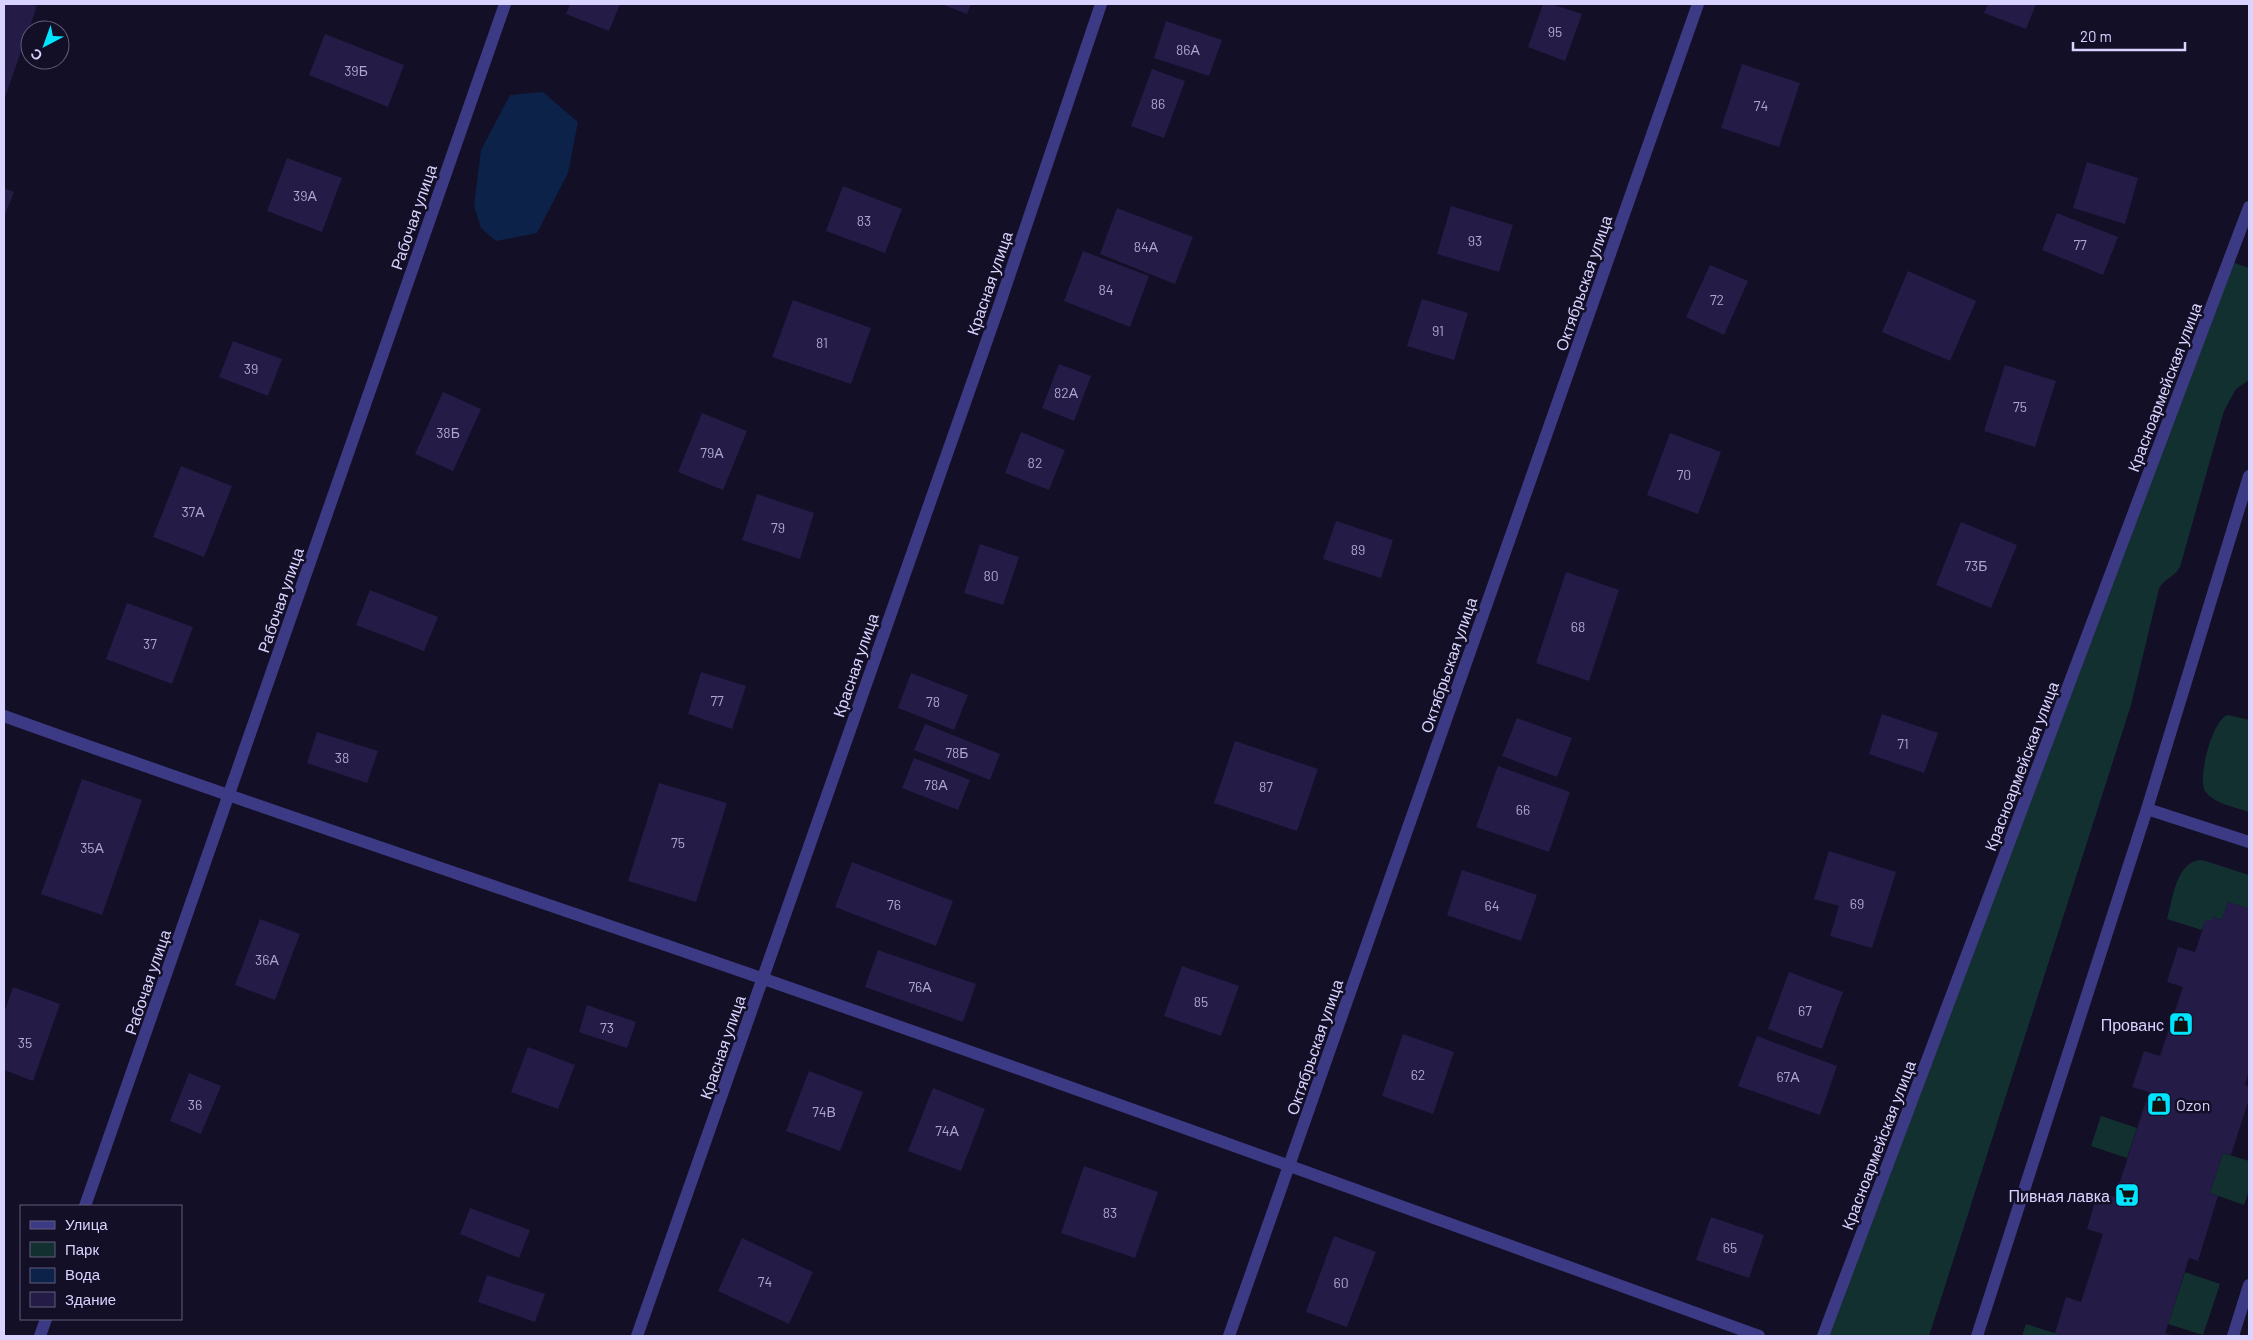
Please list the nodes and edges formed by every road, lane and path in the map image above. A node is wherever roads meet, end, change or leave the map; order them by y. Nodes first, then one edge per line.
1 (505, 4) edge
2 (1101, 4) edge
3 (1698, 4) edge
4 (2249, 207) edge
5 (2249, 476) edge
6 (4, 716) edge
7 (229, 797) junction
8 (2147, 809) junction
9 (2249, 842) edge
10 (763, 979) junction
11 (1289, 1166) junction
12 (85, 1205) edge
13 (2249, 1285) edge
14 (46, 1320) edge
15 (40, 1336) edge
16 (637, 1336) edge
17 (1229, 1336) edge
18 (1759, 1336) edge
19 (1823, 1336) edge
20 (1977, 1336) edge
21 (2233, 1336) edge

1 - 7 street, Рабочая улица
2 - 10 street, Красная улица
3 - 11 street, Октябрьская улица
4 - 19 street, Красноармейская улица
5 - 8 street
6 - 7 street
7 - 10 street
7 - 12 street, Рабочая улица
8 - 9 street
8 - 20 street
10 - 11 street
10 - 16 street, Красная улица
11 - 17 street, Октябрьская улица
11 - 18 street
13 - 21 street
14 - 15 street

